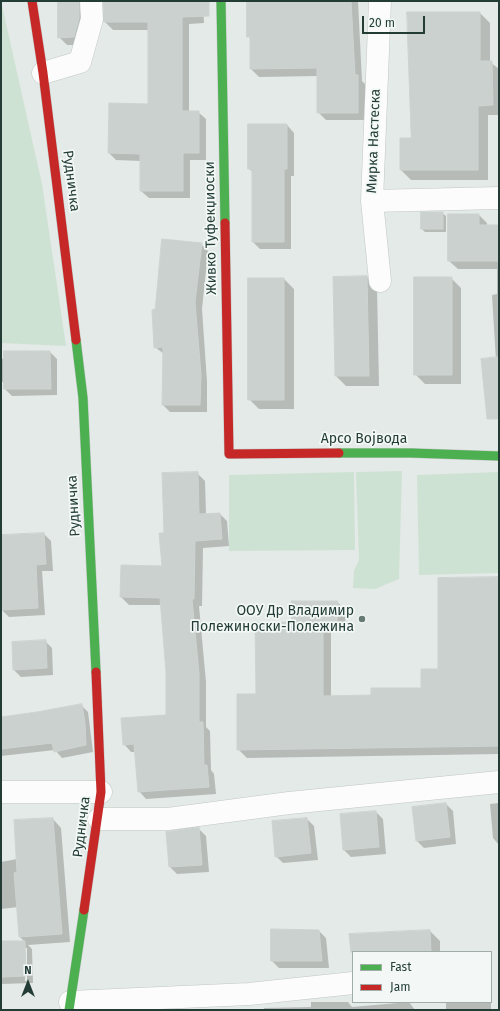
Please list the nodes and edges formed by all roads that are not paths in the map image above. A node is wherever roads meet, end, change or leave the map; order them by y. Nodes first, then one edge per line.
1 (32, 1) edge
2 (92, 1) edge
3 (221, 1) edge
4 (380, 1) edge
5 (43, 73) junction
6 (499, 198) edge
7 (372, 201) junction
8 (380, 281) dead end
9 (229, 454) joint
10 (499, 456) edge
11 (499, 782) edge
12 (1, 792) edge
13 (101, 792) junction
14 (99, 819) junction
15 (352, 983) edge
16 (70, 1006) edge

1 - 5 street, Рудничка
2 - 5 street
3 - 9 street, Живко Туфекџиоски
4 - 7 street, Мирка Настеска
5 - 13 street, Рудничка
6 - 7 street
7 - 8 street, Мирка Настеска
9 - 10 street, Арсо Војвода
11 - 14 street
12 - 13 street
13 - 14 street, Рудничка
14 - 16 street, Рудничка
15 - 16 street

